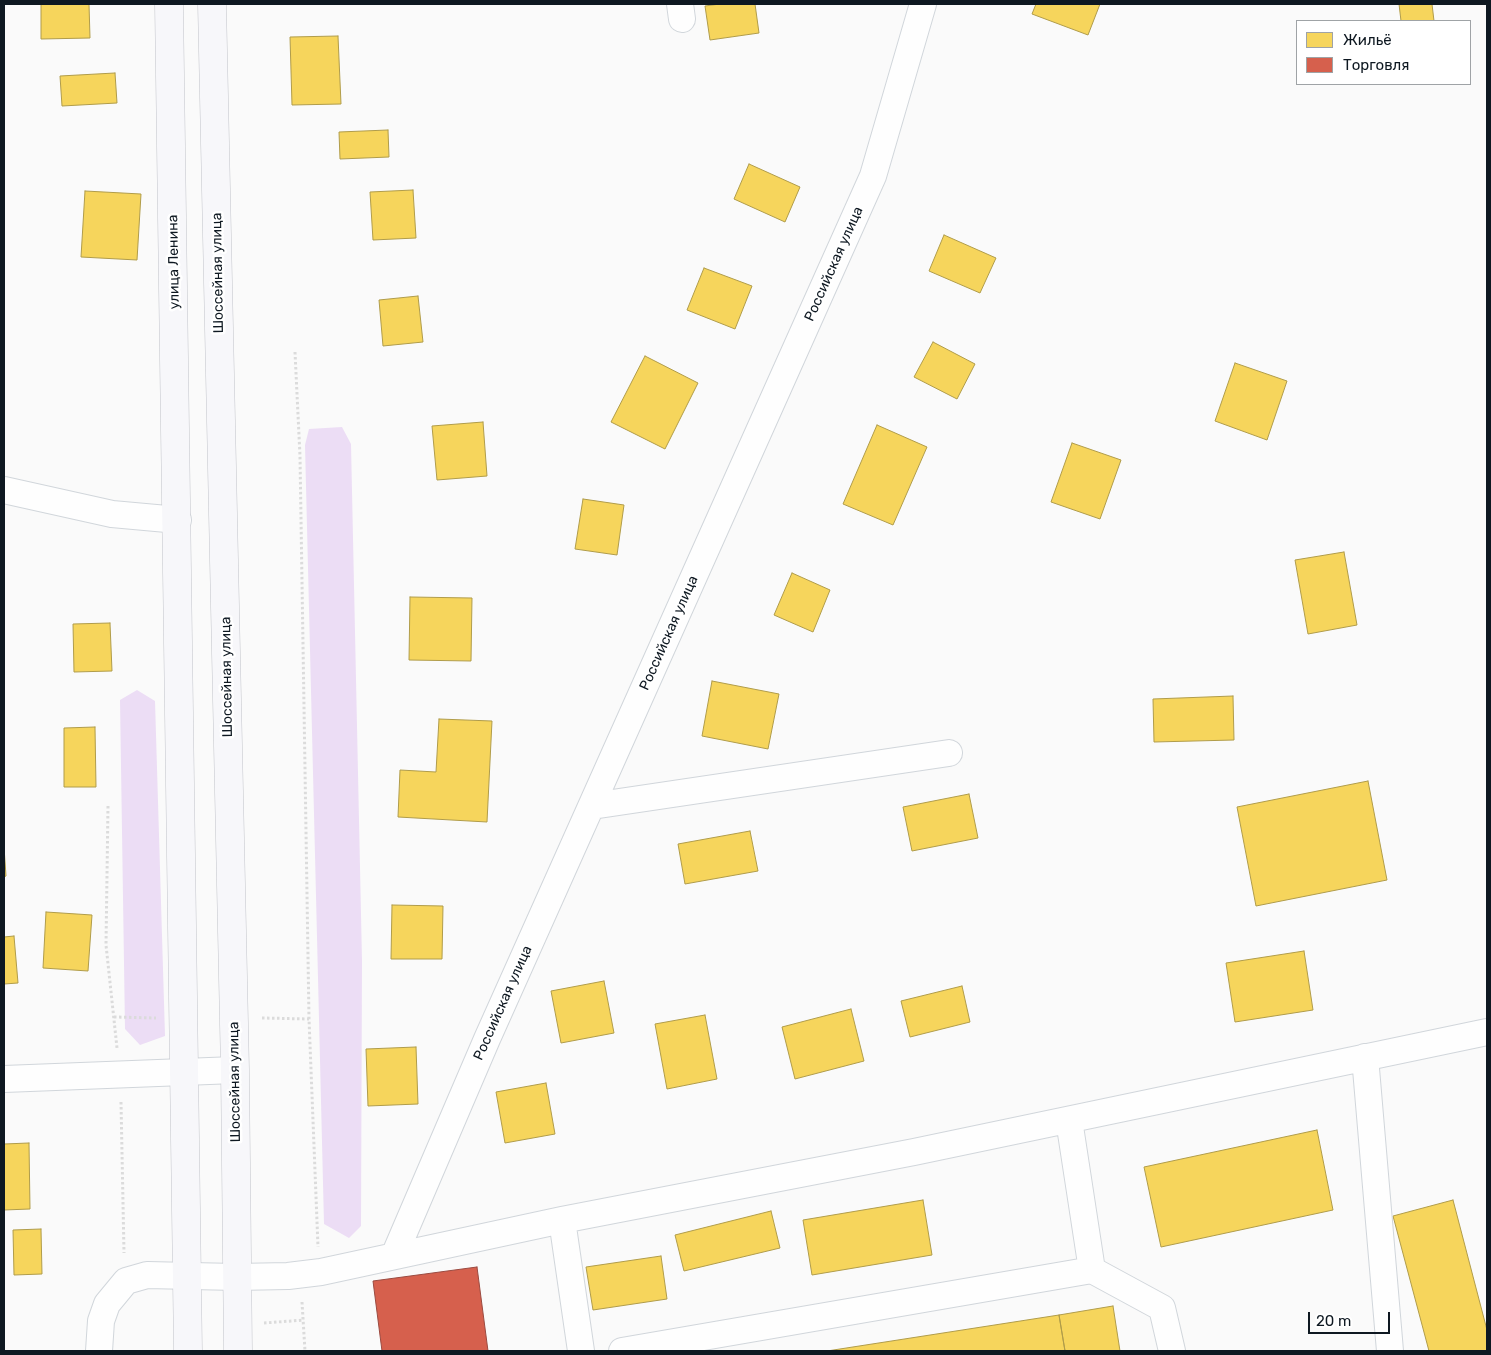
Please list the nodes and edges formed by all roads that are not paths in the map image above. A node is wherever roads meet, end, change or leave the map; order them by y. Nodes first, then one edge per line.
1 (169, 4) edge
2 (212, 4) edge
3 (923, 4) edge
4 (4, 490) edge
5 (178, 520) junction
6 (949, 754) dead end
7 (592, 806) junction
8 (1486, 1036) edge
9 (1365, 1057) junction
10 (235, 1070) junction
11 (185, 1071) junction
12 (4, 1079) edge
13 (1069, 1120) junction
14 (562, 1220) junction
15 (394, 1256) junction
16 (1092, 1270) junction
17 (186, 1276) junction
18 (236, 1277) junction
19 (238, 1338) edge
20 (99, 1351) edge
21 (188, 1351) edge
22 (581, 1351) edge
23 (622, 1351) edge
24 (1172, 1351) edge
25 (1390, 1351) edge

1 - 5 main road, улица Ленина
2 - 10 main road, Шоссейная улица
3 - 7 street, Российская улица
4 - 5 street
5 - 11 main road
6 - 7 street
7 - 15 street, Российская улица
8 - 9 street
9 - 13 street
9 - 25 street
10 - 11 street
10 - 18 main road, Шоссейная улица
11 - 12 street
11 - 17 main road
13 - 14 street
13 - 16 street
14 - 15 street
14 - 22 street
15 - 18 street
16 - 23 street
16 - 24 street
17 - 18 street
17 - 20 street
17 - 21 main road
18 - 19 main road, Шоссейная улица

